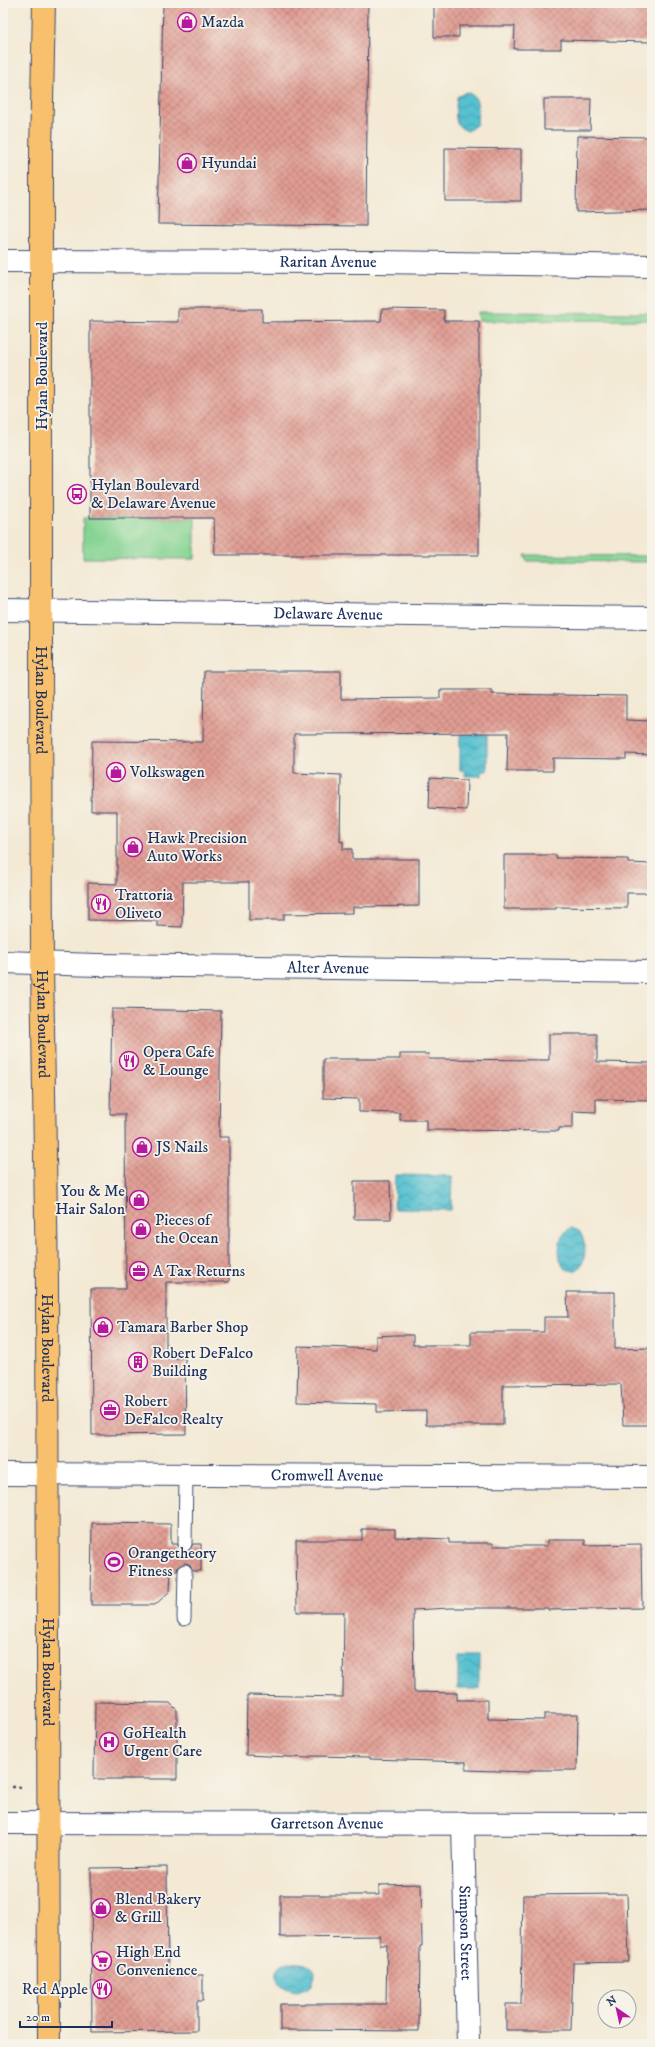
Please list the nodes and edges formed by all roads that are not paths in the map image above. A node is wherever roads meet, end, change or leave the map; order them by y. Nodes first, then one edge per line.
1 (44, 3) edge
2 (3, 261) edge
3 (42, 261) junction
4 (652, 266) edge
5 (3, 610) edge
6 (42, 610) junction
7 (652, 618) edge
8 (3, 962) edge
9 (42, 963) junction
10 (652, 972) edge
11 (3, 1474) edge
12 (48, 1474) junction
13 (186, 1475) junction
14 (652, 1477) edge
15 (185, 1544) dead end
16 (185, 1571) dead end
17 (184, 1619) dead end
18 (3, 1822) edge
19 (49, 1822) junction
20 (463, 1823) junction
21 (652, 1824) edge
22 (49, 2044) edge
23 (468, 2044) edge

1 - 3 main road, Hylan Boulevard
2 - 3 street, Raritan Avenue
3 - 4 street, Raritan Avenue
3 - 6 main road, Hylan Boulevard
5 - 6 street, Delaware Avenue
6 - 7 street, Delaware Avenue
6 - 9 main road, Hylan Boulevard
8 - 9 street, Alter Avenue
9 - 10 street, Alter Avenue
9 - 12 main road, Hylan Boulevard
11 - 12 street, Cromwell Avenue
12 - 13 street, Cromwell Avenue
12 - 19 main road, Hylan Boulevard
13 - 14 street, Cromwell Avenue
13 - 15 lane
16 - 17 lane
18 - 19 street, Garretson Avenue
19 - 20 street, Garretson Avenue
19 - 22 main road, Hylan Boulevard
20 - 21 street, Garretson Avenue
20 - 23 street, Simpson Street

